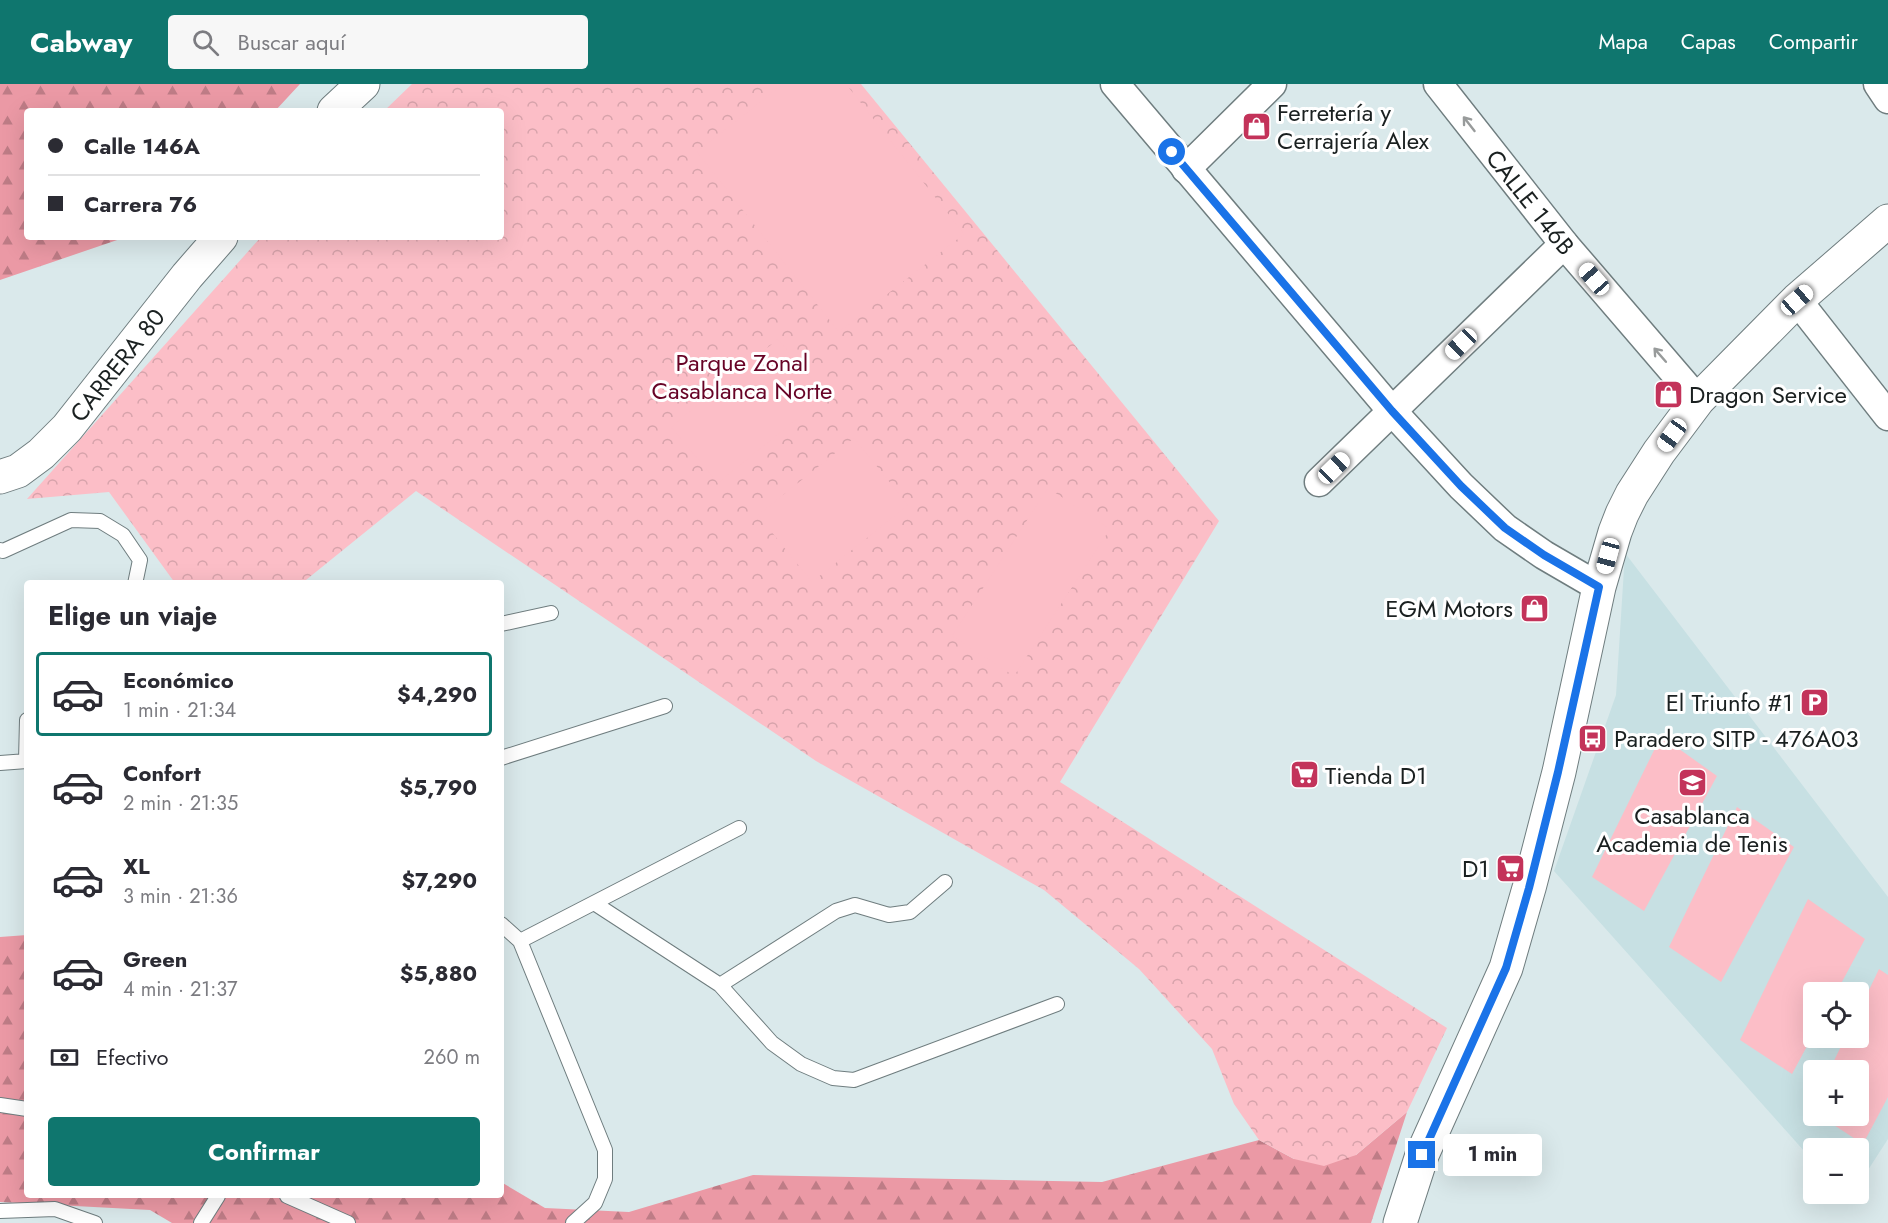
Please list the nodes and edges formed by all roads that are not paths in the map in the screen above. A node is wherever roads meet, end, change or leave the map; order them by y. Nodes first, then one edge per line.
1 (363, 84) edge
2 (1114, 84) edge
3 (1272, 84) edge
4 (1438, 84) edge
5 (1878, 84) edge
6 (1888, 99) edge
7 (337, 108) edge
8 (1186, 168) junction
9 (1888, 221) edge
10 (217, 240) edge
11 (1564, 244) junction
12 (1797, 300) junction
13 (1698, 400) junction
14 (1392, 411) junction
15 (1888, 416) edge
16 (0, 477) edge
17 (1319, 482) dead end
18 (0, 550) edge
19 (136, 580) edge
20 (1599, 587) junction
21 (551, 613) dead end
22 (504, 623) edge
23 (665, 706) dead end
24 (504, 758) edge
25 (24, 761) edge
26 (0, 763) edge
27 (739, 828) dead end
28 (945, 882) dead end
29 (594, 903) junction
30 (504, 927) edge
31 (520, 941) junction
32 (720, 985) junction
33 (1057, 1004) dead end
34 (0, 1105) edge
35 (24, 1109) edge
36 (217, 1198) edge
37 (292, 1198) edge
38 (0, 1211) edge
39 (95, 1223) edge
40 (201, 1223) edge
41 (348, 1223) edge
42 (573, 1223) edge
43 (1400, 1223) edge

1 - 7 street
2 - 8 street
3 - 8 street
11 -> 4 street, CALLE 146B
5 - 6 street
8 - 14 street
9 - 12 street
10 - 16 street, CARRERA 80
13 -> 11 street, CALLE 146B
11 - 14 street
12 - 13 street
12 - 15 street
13 - 20 street
14 - 17 street
14 - 20 street
18 - 19 lane
20 - 43 street
21 - 22 lane
23 - 24 lane
25 - 26 lane
27 - 29 lane
28 - 32 lane
29 - 31 lane
29 - 32 lane
30 - 31 lane
31 - 42 lane
32 - 33 lane
34 - 35 lane
36 - 40 lane
37 - 41 lane
38 - 39 lane

